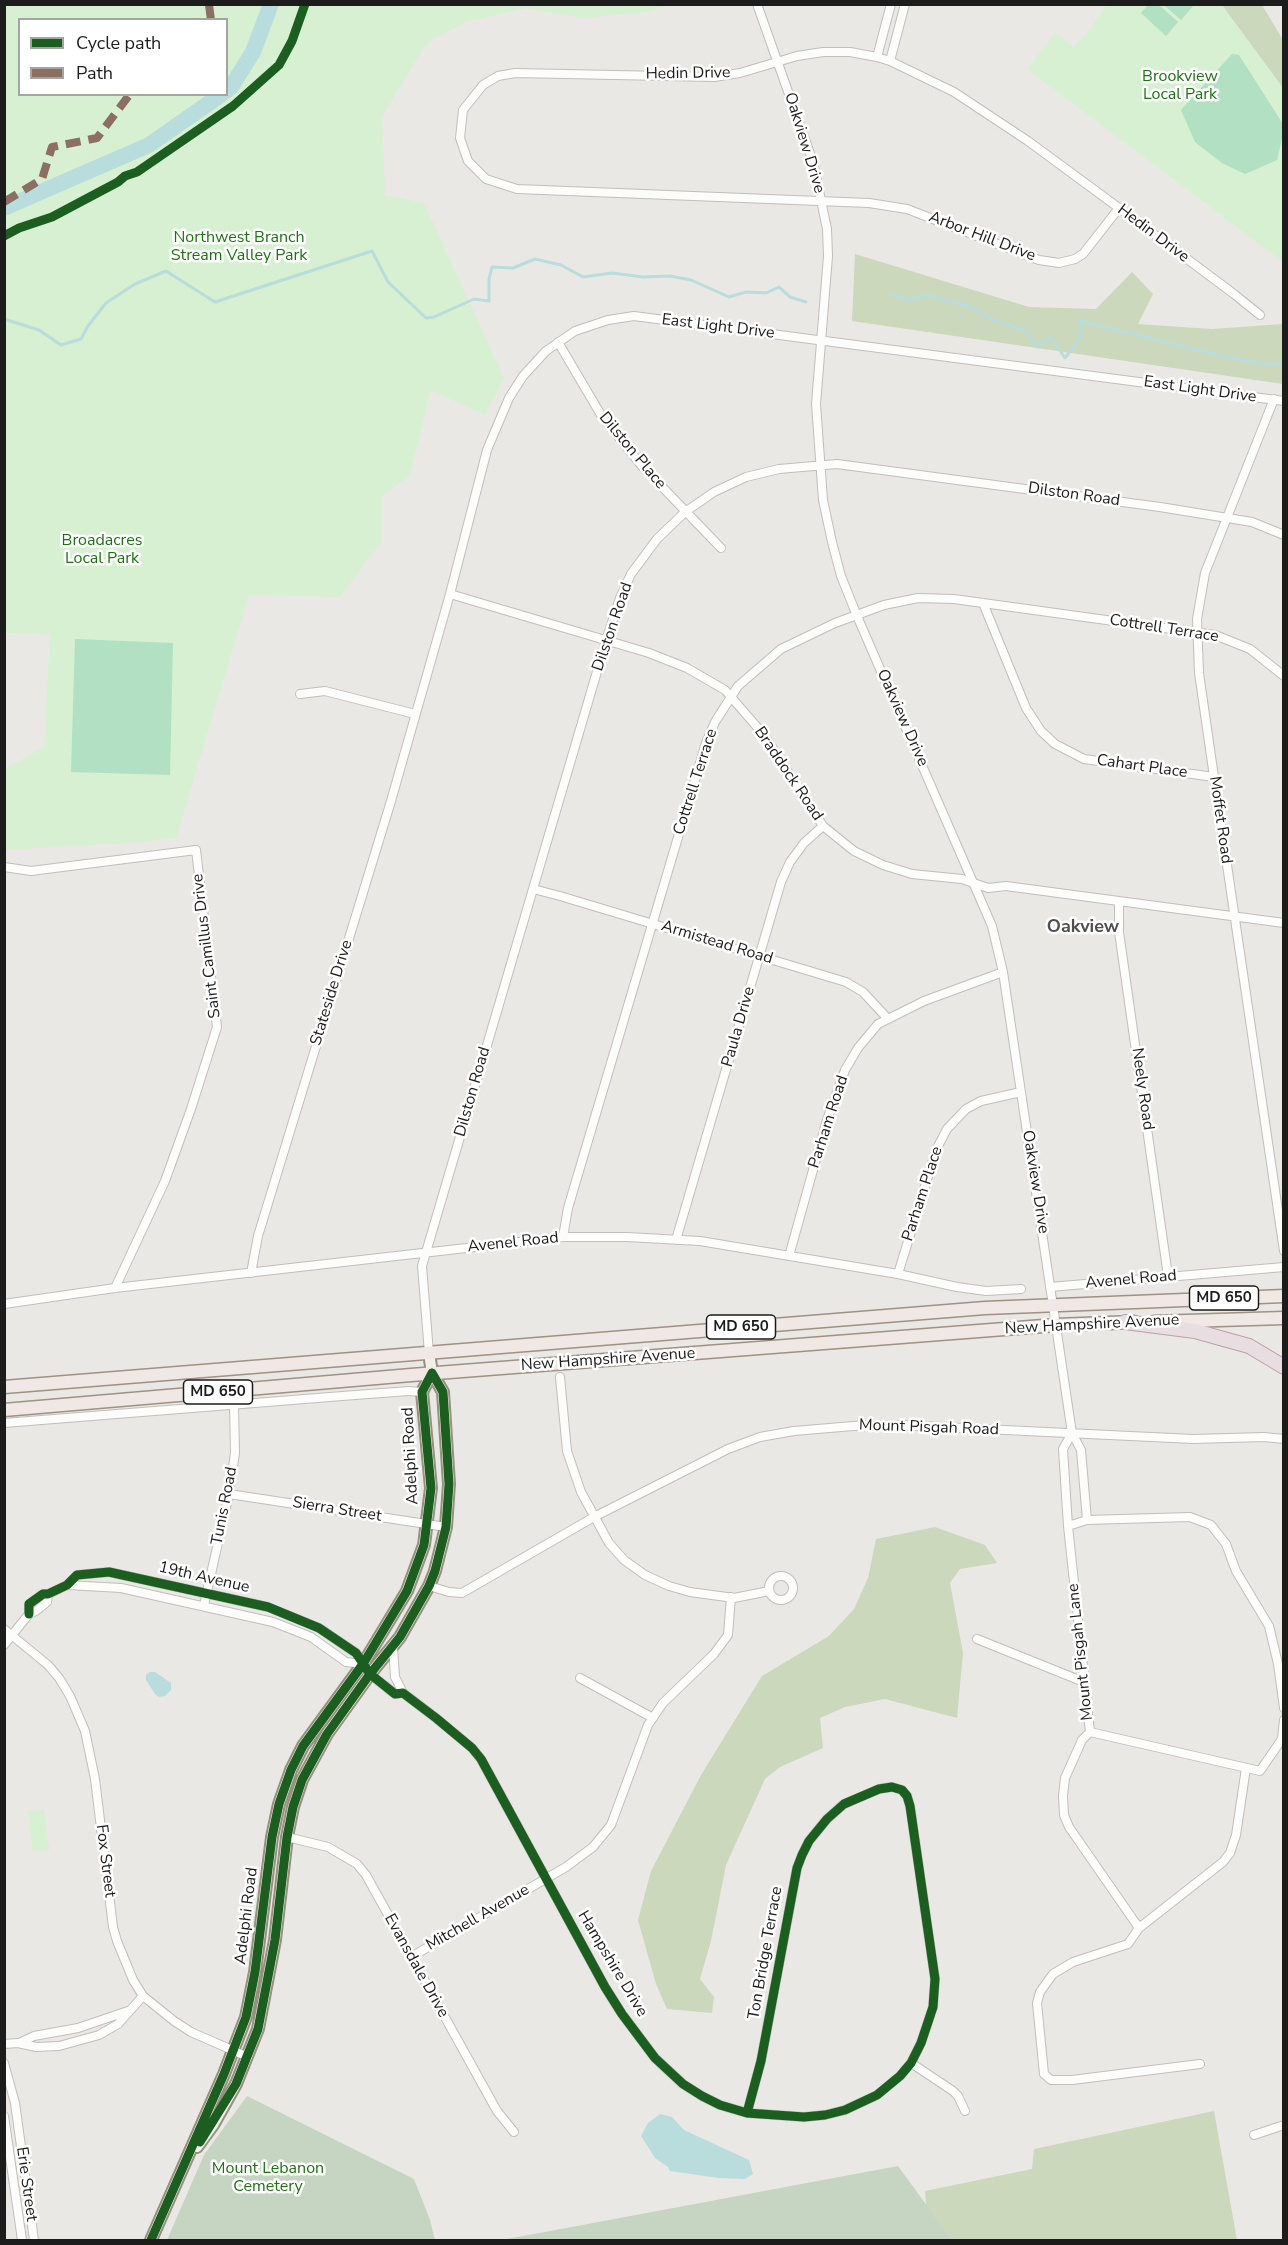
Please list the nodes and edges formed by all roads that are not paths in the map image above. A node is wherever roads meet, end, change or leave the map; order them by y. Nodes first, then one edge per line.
1 (757, 4) edge
2 (891, 4) edge
3 (905, 4) edge
4 (878, 57) junction
5 (890, 61) junction
6 (778, 62) junction
7 (821, 201) junction
8 (1119, 208) junction
9 (1260, 315) dead end
10 (820, 339) junction
11 (558, 342) junction
12 (1274, 399) junction
13 (1284, 401) edge
14 (820, 465) junction
15 (685, 512) junction
16 (1226, 518) junction
17 (1284, 535) edge
18 (721, 548) dead end
19 (450, 594) junction
20 (983, 603) junction
21 (857, 616) junction
22 (1197, 632) junction
23 (606, 641) junction
24 (1284, 676) edge
25 (300, 694) dead end
26 (731, 697) junction
27 (415, 714) junction
28 (1214, 777) junction
29 (823, 826) junction
30 (4, 867) edge
31 (974, 883) junction
32 (533, 889) junction
33 (1119, 901) junction
34 (1234, 917) junction
35 (653, 924) junction
36 (1284, 924) edge
37 (760, 956) junction
38 (1003, 972) junction
39 (888, 1019) junction
40 (1021, 1092) junction
41 (563, 1237) junction
42 (676, 1240) junction
43 (1284, 1251) edge
44 (426, 1252) junction
45 (789, 1256) junction
46 (1284, 1267) edge
47 (251, 1273) junction
48 (898, 1274) junction
49 (1168, 1276) junction
50 (1050, 1287) junction
51 (116, 1288) junction
52 (1021, 1289) dead end
53 (1284, 1296) edge
54 (4, 1304) edge
55 (1053, 1304) junction
56 (1284, 1317) edge
57 (1125, 1323) junction
58 (1056, 1325) junction
59 (429, 1353) junction
60 (1284, 1367) edge
61 (432, 1373) junction
62 (560, 1377) dead end
63 (4, 1387) edge
64 (422, 1392) junction
65 (234, 1405) junction
66 (4, 1410) edge
67 (4, 1423) edge
68 (1072, 1433) junction
69 (1284, 1439) edge
70 (229, 1494) junction
71 (594, 1517) junction
72 (1087, 1520) junction
73 (428, 1524) junction
74 (1068, 1526) junction
75 (446, 1527) junction
76 (67, 1585) junction
77 (429, 1586) junction
78 (769, 1591) dead end
79 (207, 1593) junction
80 (731, 1597) junction
81 (204, 1605) junction
82 (319, 1628) junction
83 (4, 1629) edge
84 (13, 1635) junction
85 (313, 1639) junction
86 (977, 1639) dead end
87 (4, 1645) edge
88 (393, 1646) junction
89 (363, 1665) junction
90 (370, 1674) junction
91 (580, 1678) dead end
92 (1084, 1682) junction
93 (403, 1693) junction
94 (1284, 1708) edge
95 (653, 1718) junction
96 (1284, 1720) edge
97 (1090, 1732) junction
98 (1246, 1768) junction
99 (837, 1810) joint
100 (287, 1837) junction
101 (545, 1879) junction
102 (1138, 1928) junction
103 (411, 1957) junction
104 (143, 1996) junction
105 (129, 2011) junction
106 (95, 2022) junction
107 (48, 2034) junction
108 (99, 2035) junction
109 (18, 2043) junction
110 (4, 2044) edge
111 (48, 2046) junction
112 (233, 2051) junction
113 (248, 2057) junction
114 (4, 2063) edge
115 (911, 2063) junction
116 (1200, 2064) dead end
117 (965, 2111) dead end
118 (747, 2113) junction
119 (4, 2116) edge
120 (1284, 2125) edge
121 (18, 2127) junction
122 (6, 2128) edge
123 (514, 2132) dead end
124 (1254, 2135) dead end
125 (186, 2162) junction
126 (22, 2241) edge
127 (34, 2241) edge
128 (151, 2241) edge

1 - 6 street, Oakview Drive
2 - 4 street
3 - 5 street
4 - 5 street, Hedin Drive
4 - 6 street, Hedin Drive
5 - 8 street, Hedin Drive
6 - 7 street, Oakview Drive
6 - 7 street, Hedin Drive
7 - 8 street, Arbor Hill Drive
7 - 10 street, Oakview Drive
8 - 9 street, Hedin Drive
10 - 11 street, East Light Drive
10 - 12 street, East Light Drive
10 - 14 street, Oakview Drive
11 - 15 street, Dilston Place
11 - 19 street, East Light Drive
12 - 13 street, East Light Drive
12 - 16 street, Moffet Road
14 - 15 street, Dilston Road
14 - 16 street, Dilston Road
14 - 21 street, Oakview Drive
15 - 18 street, Dilston Place
15 - 23 street, Dilston Road
16 - 17 street, Dilston Road
16 - 22 street, Moffet Road
19 - 23 street, Braddock Road
19 - 27 street, East Light Drive
20 - 21 street, Cottrell Terrace
20 - 22 street, Cottrell Terrace
20 - 28 street, Cahart Place
21 - 26 street, Cottrell Terrace
21 - 31 street, Oakview Drive
22 - 24 street, Cottrell Terrace
22 - 28 street, Moffet Road
23 - 26 street, Braddock Road
23 - 32 street, Dilston Road
25 - 27 street
26 - 29 street, Braddock Road
26 - 35 street, Cottrell Terrace
27 - 47 street, Stateside Drive
28 - 34 street, Moffet Road
29 - 31 street, Braddock Road
29 - 37 street, Paula Drive
30 - 51 street, Saint Camillus Drive
31 - 33 street, Braddock Road
31 - 38 street, Oakview Drive
32 - 35 street, Armistead Road
32 - 44 street, Dilston Road
33 - 34 street, Braddock Road
33 - 49 street, Neely Road
34 - 36 street, Braddock Road
34 - 43 street, Moffet Road
35 - 37 street, Armistead Road
35 - 41 street, Cottrell Terrace
37 - 39 street, Armistead Road
37 - 42 street, Paula Drive
38 - 39 street, Parham Road
38 - 40 street, Oakview Drive
39 - 45 street, Parham Road
40 - 48 street, Parham Place
40 - 50 street, Oakview Drive
41 - 42 street, Avenel Road
41 - 44 street, Avenel Road
42 - 45 street, Avenel Road
44 - 47 street, Avenel Road
44 - 59 street, Dilston Road
45 - 48 street, Avenel Road
46 - 49 street, Avenel Road
47 - 51 street, Avenel Road
48 - 52 street, Avenel Road
49 - 50 street, Avenel Road
50 - 55 street, Oakview Drive
51 - 54 street, Avenel Road
53 - 55 main road, New Hampshire Avenue / MD 650
55 - 58 street, Oakview Drive
55 - 59 main road, New Hampshire Avenue / MD 650
56 - 57 main road, New Hampshire Avenue / MD 650
57 - 58 main road, New Hampshire Avenue / MD 650
57 - 60 highway
58 - 61 main road, New Hampshire Avenue / MD 650
58 - 68 street, Oakview Drive
59 - 61 main road, Adelphi Road
59 - 63 main road, New Hampshire Avenue / MD 650
61 - 64 main road, Adelphi Road
61 - 66 main road, New Hampshire Avenue / MD 650
61 - 75 main road, Adelphi Road
62 - 71 street
64 - 65 street
64 - 73 main road, Adelphi Road
65 - 67 street
65 - 70 street, Tunis Road
68 - 69 street, Mount Pisgah Road
68 - 71 street, Mount Pisgah Road
68 - 72 street
68 - 74 street, Mount Pisgah Lane
70 - 73 street, Sierra Street
70 - 79 street, Tunis Road
71 - 77 street, Mount Pisgah Road
71 - 80 street
72 - 74 street
72 - 94 street
73 - 75 street, Sierra Street
73 - 89 main road, Adelphi Road
74 - 92 street, Mount Pisgah Lane
75 - 77 main road, Adelphi Road
76 - 79 street, 19th Avenue
76 - 81 street, 19th Avenue
76 - 84 street, 19th Avenue
77 - 88 main road, Adelphi Road
78 - 80 street
79 - 81 street, Tunis Road
79 - 82 street, 19th Avenue
80 - 95 street, Mitchell Avenue
81 - 85 street, 19th Avenue
82 - 85 street
82 - 89 street, 19th Avenue
83 - 84 street, Fox Street
84 - 87 street
84 - 104 street, Fox Street
85 - 89 street, 19th Avenue
86 - 92 street
88 - 90 main road, Adelphi Road
88 - 93 street
89 - 90 street, 19th Avenue
89 - 112 main road, Adelphi Road
90 - 93 street, Hampshire Drive
90 - 100 main road, Adelphi Road
91 - 95 street
92 - 97 street, Mount Pisgah Lane
93 - 101 street, Hampshire Drive
95 - 101 street, Mitchell Avenue
96 - 98 street
97 - 98 street
97 - 102 street, Mount Pisgah Lane
98 - 102 street
99 - 115 street, Hampshire Drive
99 - 118 street, Ton Bridge Terrace
100 - 103 street, Evansdale Drive
100 - 113 main road, Adelphi Road
101 - 103 street, Mitchell Avenue
101 - 118 street, Hampshire Drive
102 - 116 street
103 - 123 street, Evansdale Drive
104 - 105 street
104 - 112 street, Fox Street
105 - 106 street
105 - 108 street
106 - 107 street
106 - 108 street
107 - 109 street
107 - 111 street
108 - 111 street
109 - 110 street
109 - 111 street
112 - 113 street, Fox Street
112 - 125 main road, Adelphi Road
113 - 125 main road, Adelphi Road
114 - 121 street, Erie Street
115 - 117 street
115 - 118 street, Hampshire Drive
119 - 122 street, Erie Street
120 - 124 street
121 - 122 street, Erie Street
121 - 127 street, Erie Street
122 - 126 street, Erie Street
125 - 128 main road, Adelphi Road

